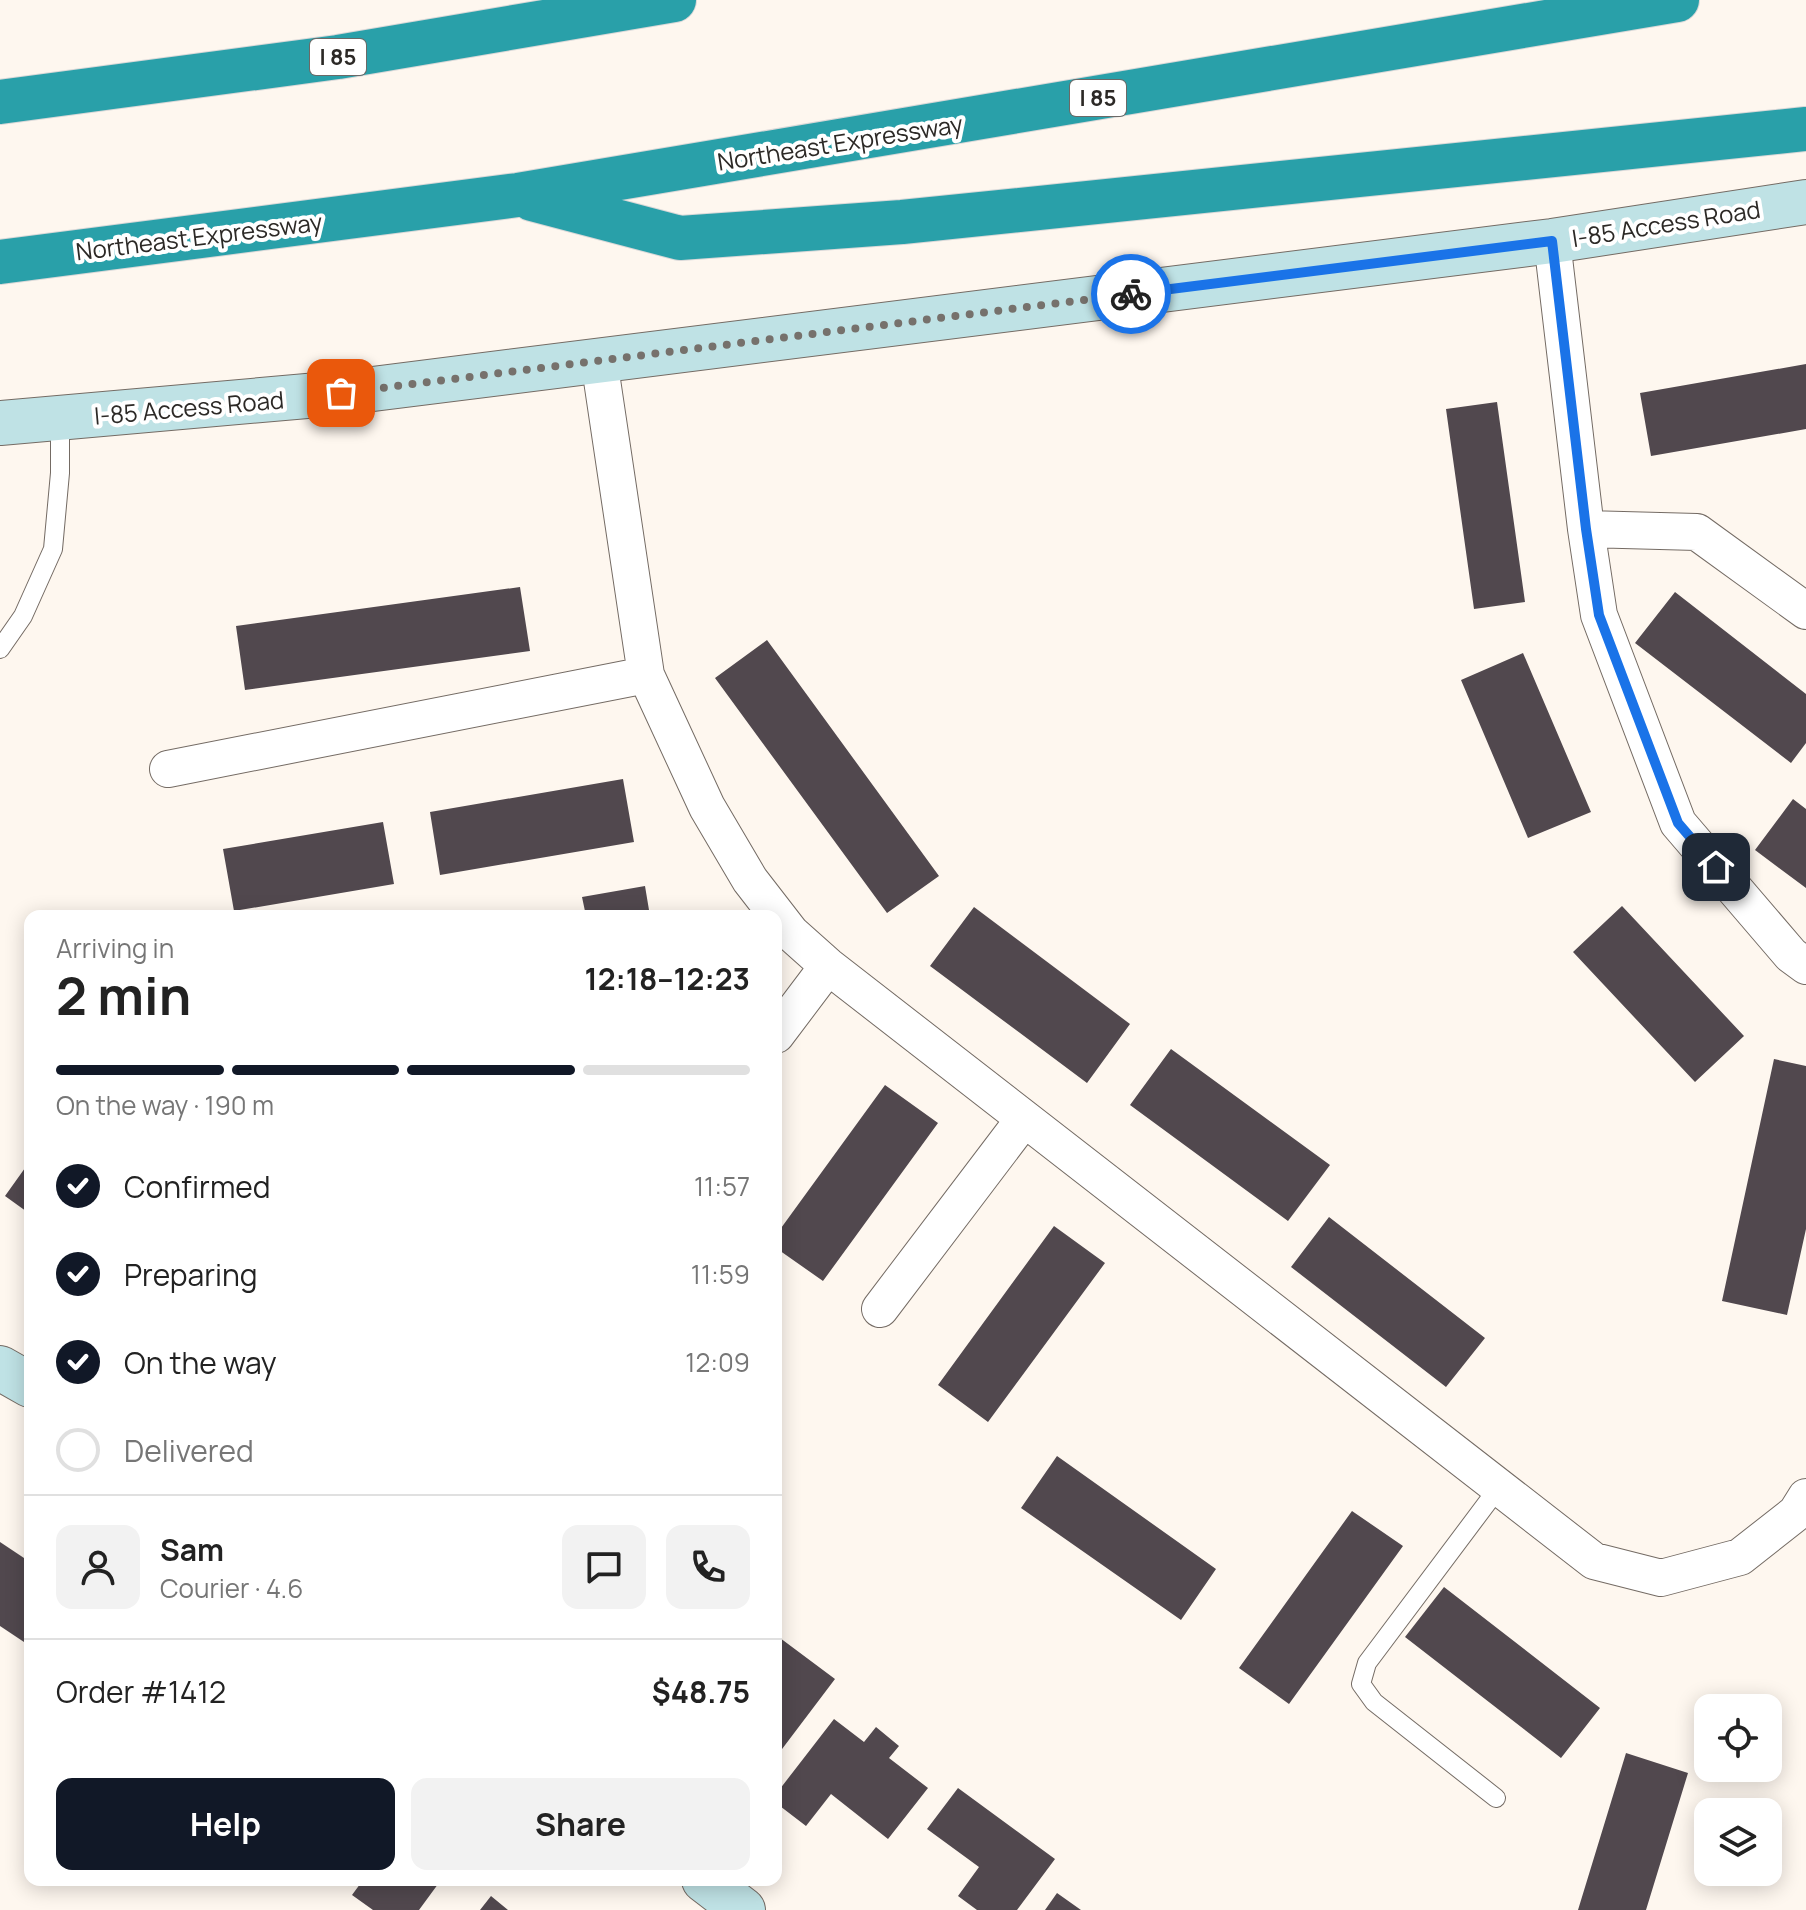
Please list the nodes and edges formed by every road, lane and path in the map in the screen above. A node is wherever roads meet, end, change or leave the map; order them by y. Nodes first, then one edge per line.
1 (674, 0) edge
2 (1677, 0) edge
3 (0, 102) edge
4 (1806, 129) edge
5 (518, 195) junction
6 (1806, 202) edge
7 (1552, 241) junction
8 (0, 262) edge
9 (599, 360) junction
10 (60, 419) junction
11 (0, 423) edge
12 (1586, 529) junction
13 (1806, 611) edge
14 (0, 649) edge
15 (646, 675) junction
16 (168, 769) dead end
17 (773, 910) edge
18 (782, 921) edge
19 (828, 966) junction
20 (1806, 966) edge
21 (782, 1027) edge
22 (1024, 1119) junction
23 (880, 1309) dead end
24 (0, 1368) edge
25 (24, 1382) edge
26 (1499, 1487) junction
27 (1806, 1497) edge
28 (1496, 1798) dead end
29 (712, 1886) edge
30 (743, 1910) edge

1 - 3 highway, I 85
2 - 5 highway, Northeast Expressway / I 85
4 - 5 highway
5 - 8 highway, Northeast Expressway / I 85
6 - 7 main road, I-85 Access Road
7 - 9 main road, I-85 Access Road
7 - 12 street
9 - 10 main road, I-85 Access Road
9 - 15 street
10 - 11 main road, I-85 Access Road
10 - 14 lane
12 - 13 street
12 - 20 street
15 - 16 street
15 - 17 street
18 - 19 street
19 - 21 street
19 - 22 street
22 - 23 street
22 - 26 street
24 - 25 main road
26 - 27 street
26 - 28 lane
29 - 30 main road

